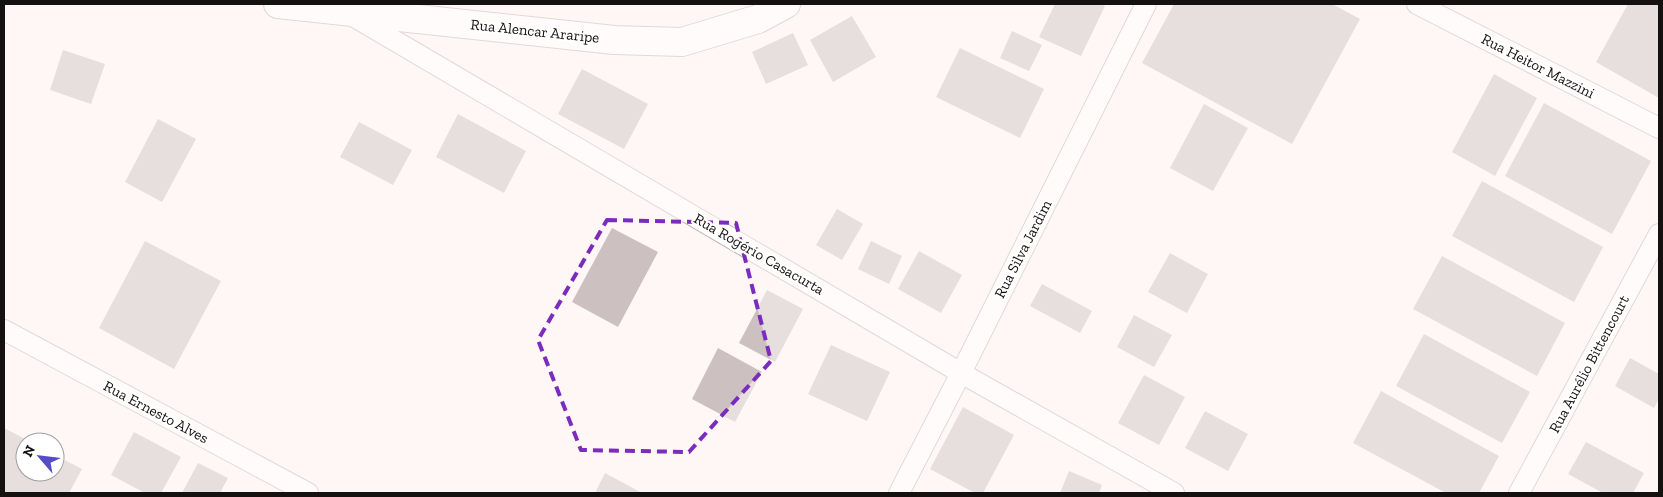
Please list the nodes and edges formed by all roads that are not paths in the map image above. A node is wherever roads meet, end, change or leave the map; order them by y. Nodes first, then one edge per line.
1 (278, 4) edge
2 (786, 4) edge
3 (1146, 4) edge
4 (1417, 4) edge
5 (345, 11) junction
6 (1659, 128) edge
7 (1659, 234) edge
8 (4, 330) edge
9 (961, 373) junction
10 (308, 493) edge
11 (899, 493) edge
12 (1174, 493) edge
13 (1519, 493) edge

1 - 5 main road, Rua Alencar Araripe
2 - 5 main road, Rua Alencar Araripe
3 - 9 street, Rua Silva Jardim
4 - 6 street, Rua Heitor Mazzini
5 - 9 street, Rua Rogério Casacurta
7 - 13 street, Rua Aurélio Bittencourt
8 - 10 street, Rua Ernesto Alves
9 - 11 street, Rua Silva Jardim
9 - 12 street, Rua Rogério Casacurta

